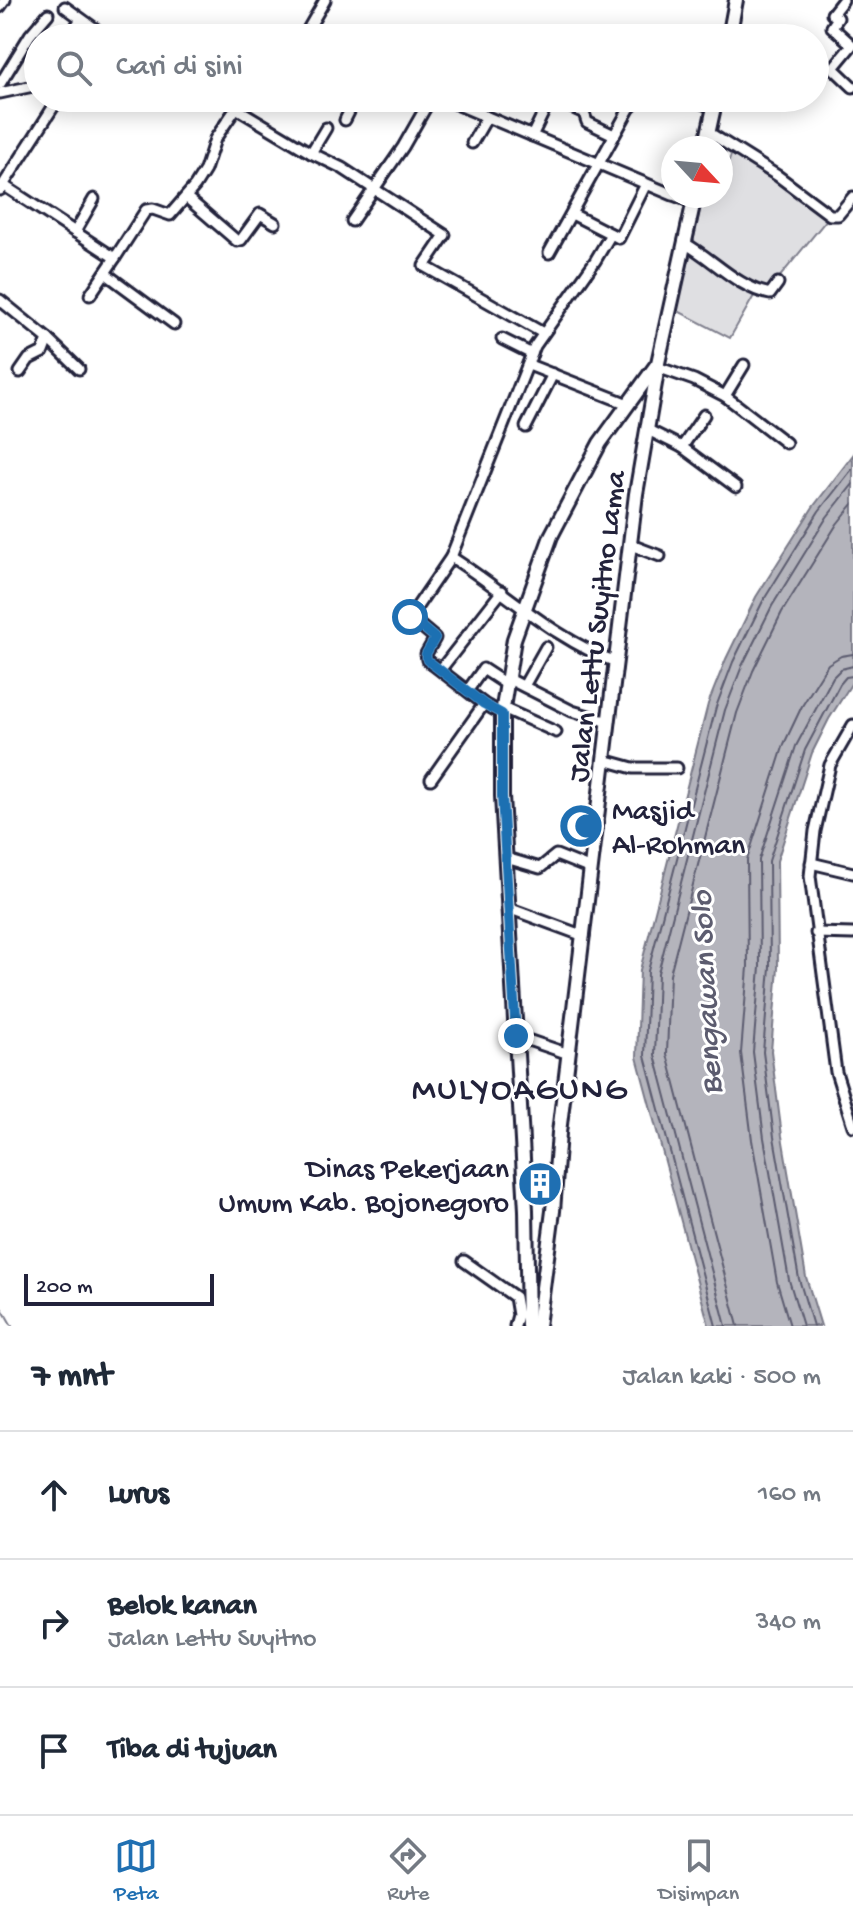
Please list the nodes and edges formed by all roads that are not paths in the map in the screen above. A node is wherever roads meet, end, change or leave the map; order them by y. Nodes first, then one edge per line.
1 (5, 0) edge
2 (325, 0) edge
3 (736, 0) edge
4 (843, 0) edge
5 (0, 7) edge
6 (65, 7) dead end
7 (48, 14) dead end
8 (81, 19) junction
9 (39, 24) edge
10 (78, 24) edge
11 (88, 24) edge
12 (311, 24) edge
13 (732, 24) edge
14 (24, 45) edge
15 (0, 84) edge
16 (24, 87) edge
17 (853, 87) edge
18 (0, 93) edge
19 (50, 112) edge
20 (233, 112) edge
21 (243, 112) edge
22 (349, 112) edge
23 (423, 112) edge
24 (475, 112) edge
25 (544, 112) edge
26 (582, 112) edge
27 (627, 112) edge
28 (713, 112) edge
29 (487, 117) junction
30 (345, 120) dead end
31 (326, 128) dead end
32 (708, 132) junction
33 (614, 135) junction
34 (532, 136) junction
35 (707, 136) edge
36 (472, 143) dead end
37 (311, 153) junction
38 (600, 165) junction
39 (2, 183) edge
40 (646, 184) junction
41 (373, 188) junction
42 (661, 190) edge
43 (186, 197) junction
44 (853, 197) edge
45 (94, 199) dead end
46 (693, 208) edge
47 (572, 214) junction
48 (352, 221) dead end
49 (275, 223) dead end
50 (75, 232) junction
51 (611, 234) junction
52 (686, 244) junction
53 (549, 253) dead end
54 (115, 258) junction
55 (105, 273) junction
56 (778, 283) dead end
57 (90, 295) dead end
58 (0, 300) edge
59 (174, 324) dead end
60 (543, 333) junction
61 (48, 339) junction
62 (502, 339) dead end
63 (532, 354) junction
64 (529, 365) junction
65 (658, 365) junction
66 (744, 365) dead end
67 (79, 369) dead end
68 (20, 372) dead end
69 (553, 374) junction
70 (640, 388) junction
71 (653, 395) junction
72 (725, 396) junction
73 (628, 404) junction
74 (704, 415) dead end
75 (526, 427) dead end
76 (648, 430) junction
77 (786, 443) dead end
78 (682, 447) junction
79 (736, 487) dead end
80 (631, 545) junction
81 (660, 556) dead end
82 (451, 557) junction
83 (502, 591) junction
84 (524, 609) junction
85 (546, 647) dead end
86 (616, 662) junction
87 (441, 669) junction
88 (507, 681) junction
89 (524, 686) junction
90 (468, 690) junction
91 (484, 704) junction
92 (503, 711) junction
93 (609, 722) junction
94 (853, 725) edge
95 (556, 732) dead end
96 (604, 760) junction
97 (677, 768) dead end
98 (431, 779) dead end
99 (506, 858) junction
100 (811, 863) junction
101 (591, 869) junction
102 (853, 873) edge
103 (511, 909) junction
104 (816, 933) junction
105 (853, 934) edge
106 (584, 936) junction
107 (516, 1036) junction
108 (569, 1054) junction
109 (853, 1126) edge
110 (464, 1261) dead end
111 (542, 1281) junction
112 (529, 1283) junction
113 (515, 1326) edge
114 (528, 1326) edge
115 (538, 1326) edge

1 - 5 street
2 - 12 street
3 - 13 main road
4 - 17 street
6 - 8 street
7 - 9 street
8 - 10 street
8 - 11 street
14 - 15 street
16 - 18 street
19 - 39 street
20 - 43 street
21 - 37 street
22 - 30 street
23 - 41 street
24 - 29 street
25 - 34 street
26 - 33 street
27 - 33 street
28 - 32 main road
29 - 34 street
29 - 36 street
31 - 37 street
32 - 35 main road
32 - 44 street
33 - 38 street
34 - 38 street
37 - 41 street
38 - 40 street
38 - 47 street
39 - 50 street
40 - 42 street
40 - 51 street
41 - 48 street
41 - 60 street
43 - 49 street
43 - 54 street
45 - 50 street
46 - 52 main road, Jalan Lettu Suyitno Lama
47 - 51 street
47 - 53 street
50 - 54 street
51 - 60 street
52 - 56 street
52 - 65 main road, Jalan Lettu Suyitno Lama
54 - 55 street
55 - 57 street
55 - 59 street
58 - 61 street
60 - 63 street
61 - 67 street
61 - 68 street
62 - 63 street
63 - 64 street
64 - 69 street
64 - 82 street
65 - 70 main road
65 - 71 main road, Jalan Lettu Suyitno Lama
65 - 72 street
66 - 72 street
69 - 73 street
69 - 75 street
70 - 71 main road
70 - 73 main road
71 - 76 main road, Jalan Lettu Suyitno Lama
72 - 77 street
73 - 84 main road
74 - 78 street
76 - 78 street
76 - 80 main road, Jalan Lettu Suyitno Lama
78 - 79 street
80 - 81 street
80 - 86 main road, Jalan Lettu Suyitno Lama
82 - 83 street
82 - 87 street
83 - 84 street
83 - 87 street
84 - 86 street
84 - 88 main road
85 - 89 street
86 - 93 main road, Jalan Lettu Suyitno Lama
87 - 90 street
88 - 89 street
88 - 90 street
88 - 92 main road
89 - 93 street
90 - 91 street
91 - 92 street
91 - 98 street
92 - 95 street
92 - 99 main road
93 - 96 main road, Jalan Lettu Suyitno Lama
94 - 100 street
96 - 97 street
96 - 101 main road, Jalan Lettu Suyitno Lama
99 - 101 street
99 - 103 main road
100 - 102 street
100 - 104 street
101 - 106 main road, Jalan Lettu Suyitno Lama
103 - 106 street
103 - 107 main road
104 - 105 street
104 - 109 street
106 - 108 main road, Jalan Lettu Suyitno Lama
107 - 108 street
107 - 112 main road
108 - 111 main road, Jalan Lettu Suyitno Lama
110 - 113 street
111 - 112 main road
111 - 115 main road, Jalan Lettu Suyitno Lama
112 - 114 main road

